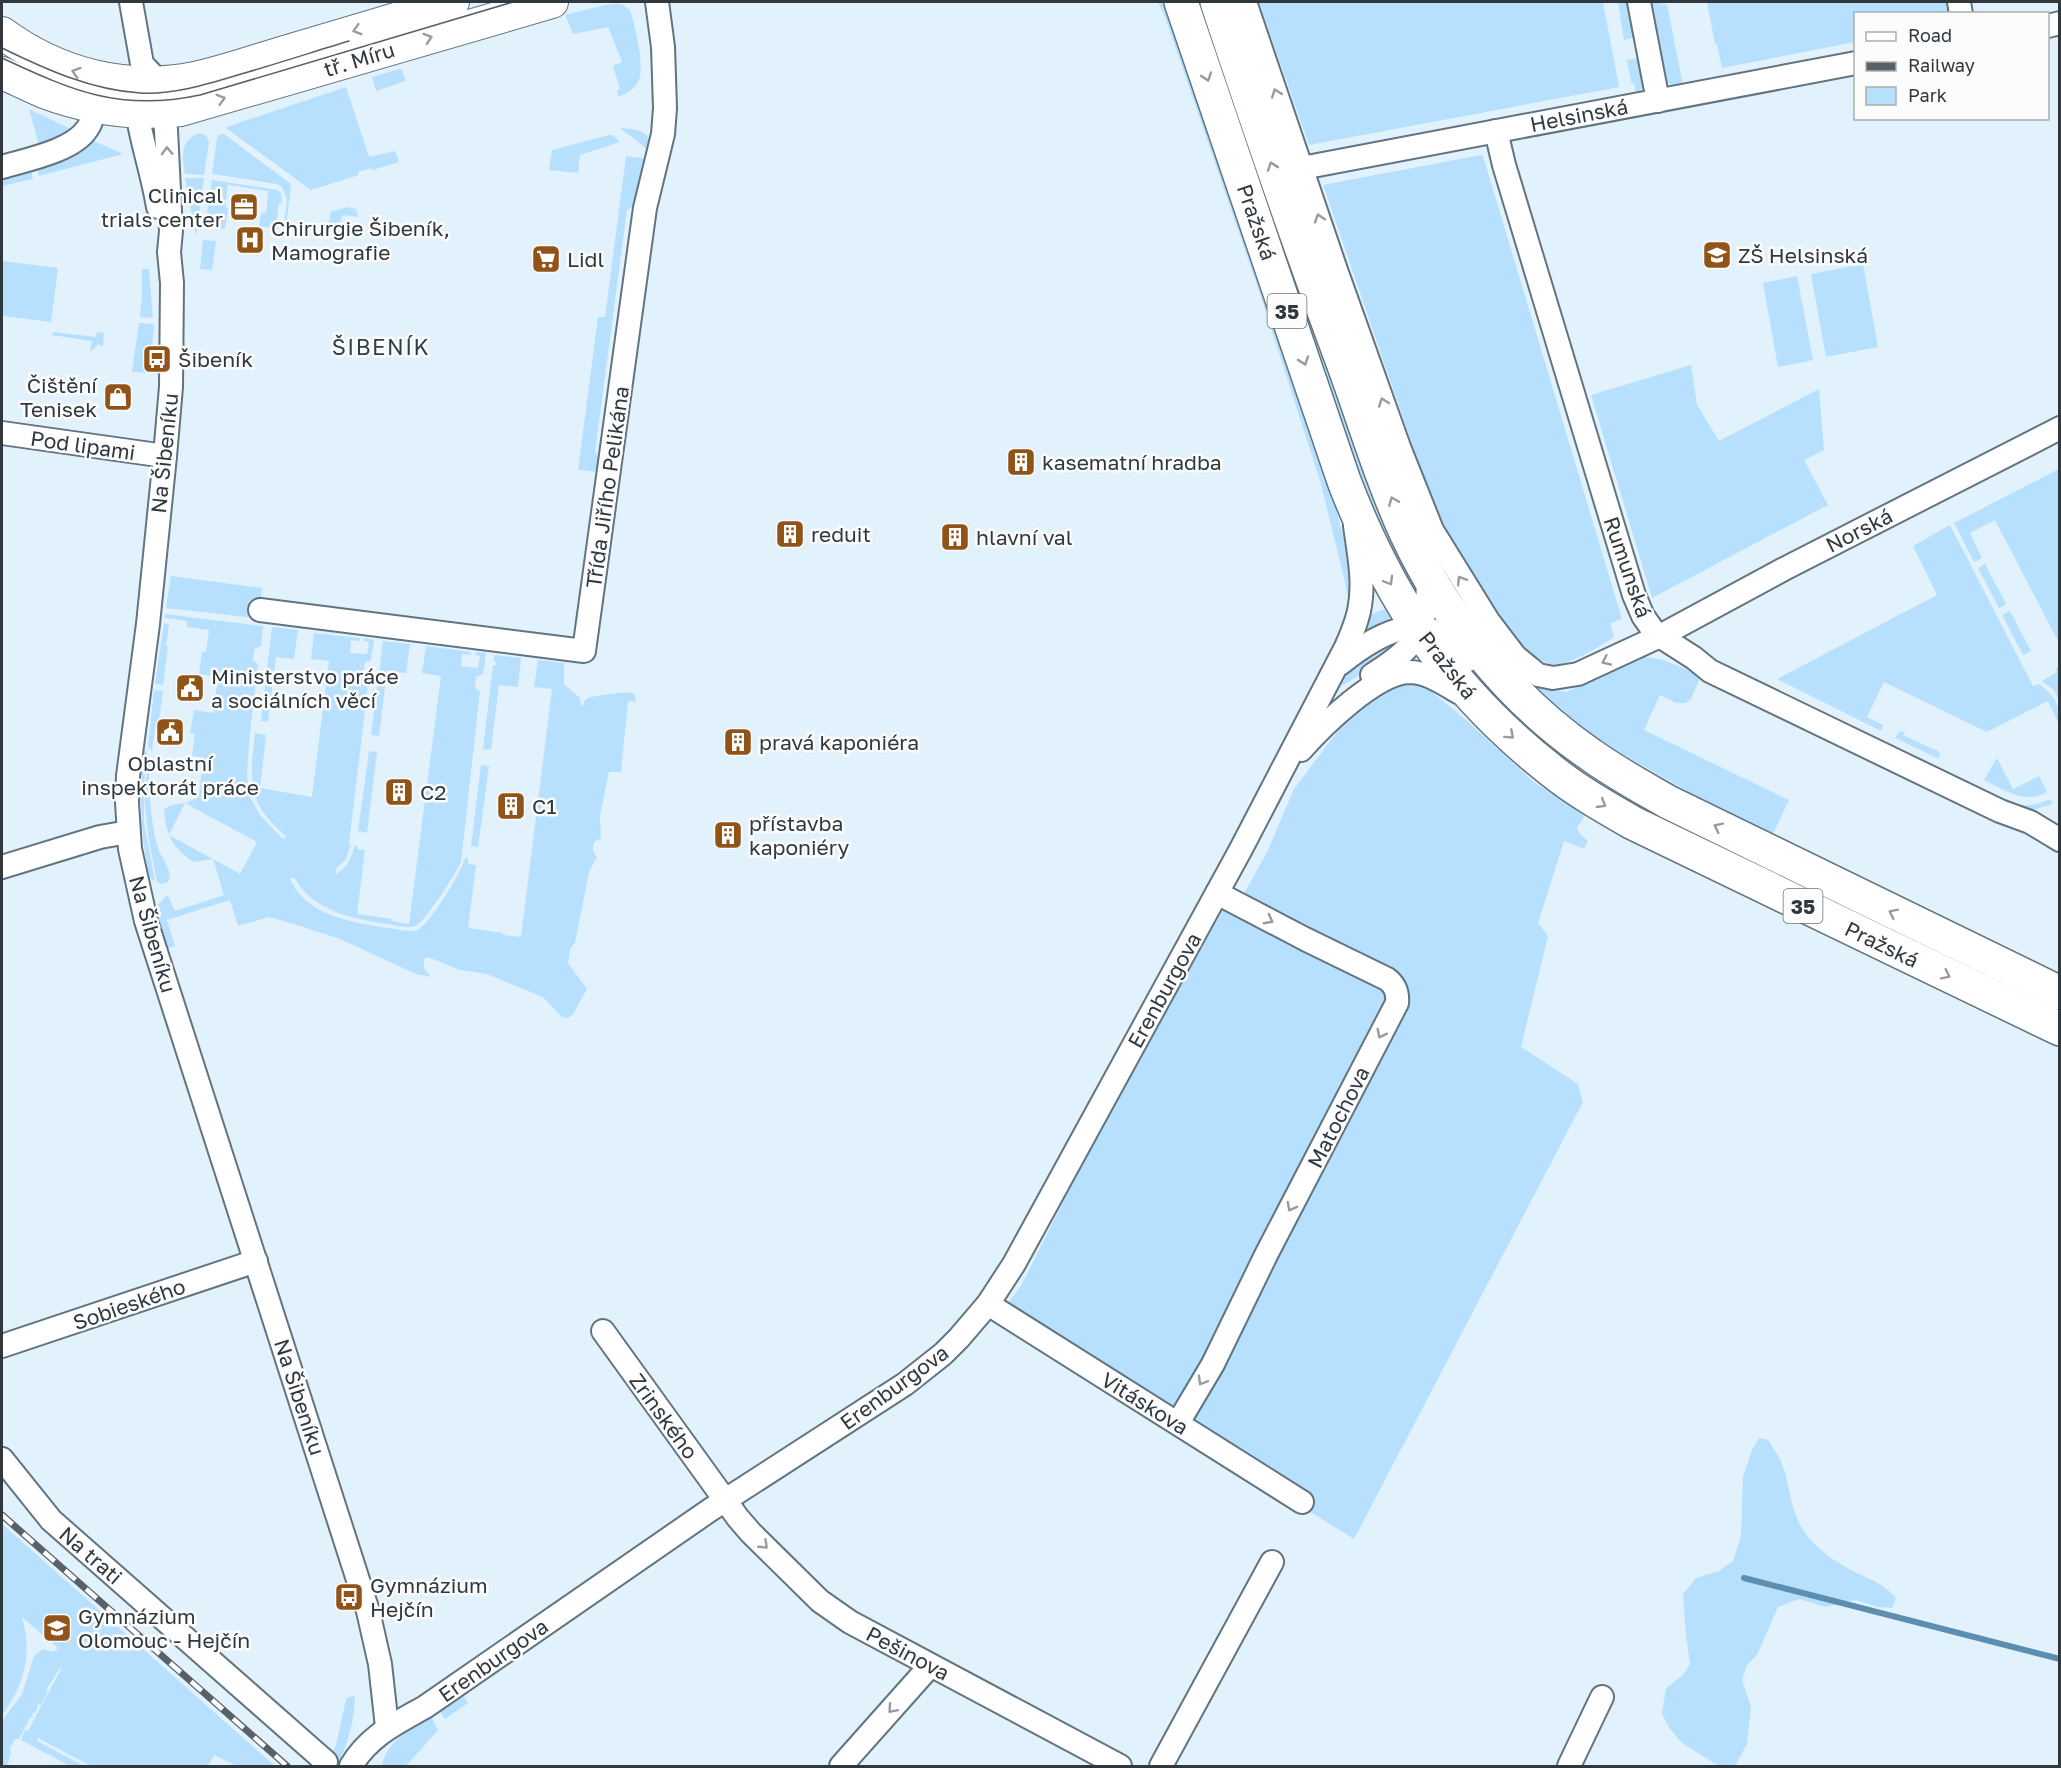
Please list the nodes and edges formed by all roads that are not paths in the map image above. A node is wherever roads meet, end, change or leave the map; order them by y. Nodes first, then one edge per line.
1 (131, 2) edge
2 (453, 2) edge
3 (552, 2) edge
4 (657, 2) edge
5 (1173, 2) edge
6 (1181, 2) edge
7 (1217, 2) edge
8 (1245, 2) edge
9 (1639, 2) edge
10 (2, 33) edge
11 (1196, 46) junction
12 (1854, 63) edge
13 (2, 73) edge
14 (147, 91) junction
15 (1658, 101) junction
16 (95, 107) junction
17 (1496, 131) junction
18 (2, 167) edge
19 (1302, 168) junction
20 (2060, 428) edge
21 (2, 433) edge
22 (165, 456) junction
23 (1351, 498) junction
24 (1427, 572) junction
25 (260, 610) dead end
26 (1418, 627) junction
27 (1660, 636) junction
28 (1337, 667) junction
29 (1479, 705) junction
30 (1311, 739) junction
31 (1284, 769) junction
32 (1633, 782) junction
33 (2056, 828) edge
34 (128, 832) junction
35 (2, 867) edge
36 (1217, 893) junction
37 (2060, 993) edge
38 (2060, 1029) edge
39 (256, 1261) junction
40 (988, 1304) junction
41 (603, 1331) dead end
42 (2, 1346) edge
43 (1178, 1423) junction
44 (2, 1459) edge
45 (725, 1502) junction
46 (1302, 1503) dead end
47 (1272, 1562) dead end
48 (930, 1666) junction
49 (1602, 1697) dead end
50 (387, 1727) junction
51 (326, 1762) dead end
52 (351, 1767) edge
53 (841, 1767) edge
54 (1120, 1767) edge
55 (1161, 1767) edge
56 (1569, 1767) edge

1 - 14 street, Na Šibeníku
2 -> 14 main road, tř. Míru
14 -> 3 main road, tř. Míru
4 - 25 street, Třída Jiřího Pelikána
5 - 11 main road
6 - 11 main road, Pražská / 35
24 -> 7 main road, Pražská / 35
19 -> 8 street
9 - 15 street
14 -> 10 main road
11 -> 23 main road, Pražská / 35
12 - 15 street, Helsinská
13 - 16 main road
14 - 16 main road
14 - 22 street, Na Šibeníku
15 - 17 street, Helsinská
16 - 18 street
17 - 19 street, Helsinská
17 - 27 street, Rumunská
27 -> 19 street
20 - 27 street, Norská
21 - 22 street, Pod lipami
22 - 34 street, Na Šibeníku
23 -> 26 main road, Pražská / 35
23 - 28 street, Erenburgova
24 - 26 street, Erenburgova
24 - 32 main road, Pražská / 35
26 - 28 street, Erenburgova
26 - 29 main road, Pražská / 35
26 - 30 street, Erenburgova
26 - 32 street
27 - 33 street, Rumunská
28 - 31 street, Erenburgova
29 - 30 street, Erenburgova
29 -> 38 main road, Pražská / 35
30 - 31 street, Erenburgova
31 - 36 street, Erenburgova
37 -> 32 main road, Pražská / 35
34 - 35 street
34 - 39 street, Na Šibeníku
36 - 40 street, Erenburgova
36 -> 43 street, Matochova
39 - 42 street, Sobieského
39 - 50 street, Na Šibeníku
40 - 43 street, Vitáskova
40 - 45 street, Erenburgova
41 - 45 street, Zrinského
43 - 46 street, Vitáskova
44 - 51 street, Na trati
45 -> 48 street, Pešinova
45 - 50 street, Erenburgova
47 - 55 street
48 -> 53 street
48 - 54 street, Pešinova
49 - 56 street
50 - 52 street, Erenburgova

